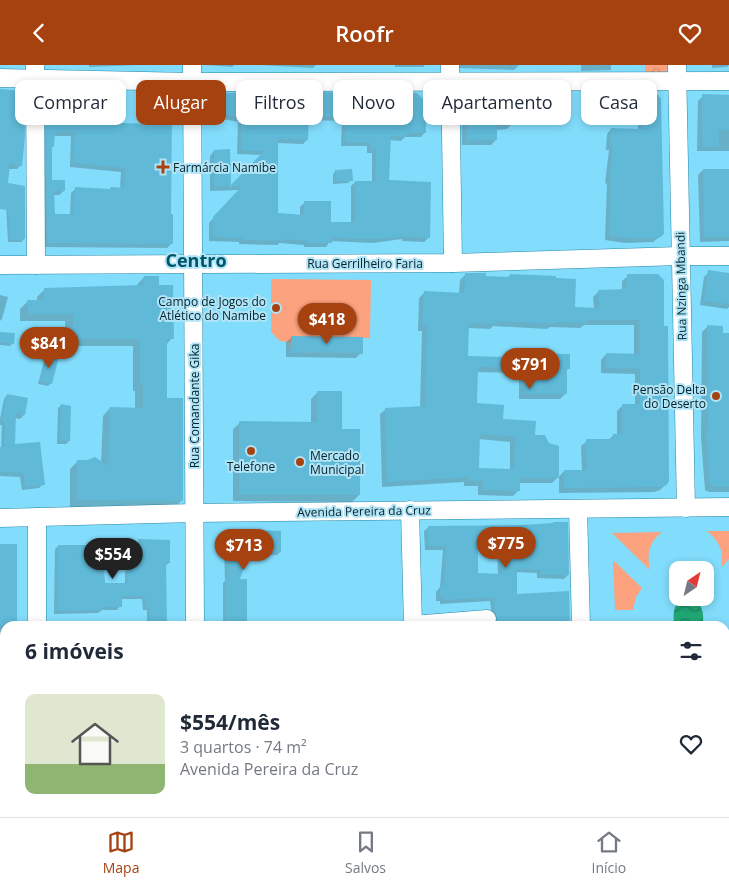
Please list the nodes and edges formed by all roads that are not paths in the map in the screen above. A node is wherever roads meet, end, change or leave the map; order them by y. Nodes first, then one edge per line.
1 (35, 72) edge
2 (192, 73) edge
3 (677, 73) edge
4 (450, 74) edge
5 (0, 78) edge
6 (729, 81) edge
7 (680, 256) junction
8 (729, 256) edge
9 (453, 263) junction
10 (193, 264) junction
11 (0, 265) edge
12 (36, 265) junction
13 (686, 507) junction
14 (729, 507) edge
15 (578, 509) junction
16 (410, 511) junction
17 (194, 513) junction
18 (37, 517) junction
19 (0, 518) edge
20 (487, 619) dead end
21 (37, 621) edge
22 (195, 621) edge
23 (413, 621) edge
24 (466, 621) edge
25 (581, 621) edge

1 - 2 street
1 - 5 street
1 - 12 street
2 - 4 street
2 - 10 street, Rua Comandante Gika
3 - 4 street
3 - 6 street
3 - 7 street, Rua Nzinga Mbandi
4 - 9 street
7 - 8 street, Rua Gerrilheiro Faria
7 - 9 street, Rua Gerrilheiro Faria
7 - 13 street, Rua Nzinga Mbandi
9 - 10 street, Rua Gerrilheiro Faria
10 - 12 street, Rua Gerrilheiro Faria
10 - 17 street, Rua Comandante Gika
11 - 12 street, Rua Gerrilheiro Faria
13 - 14 street, Avenida Pereira da Cruz
13 - 15 street, Avenida Pereira da Cruz
15 - 16 street, Avenida Pereira da Cruz
15 - 25 street
16 - 17 street, Avenida Pereira da Cruz
16 - 23 street
17 - 18 street, Avenida Pereira da Cruz
17 - 22 street, Rua Comandante Gika
18 - 19 street, Avenida Pereira da Cruz
18 - 21 street
20 - 24 street

